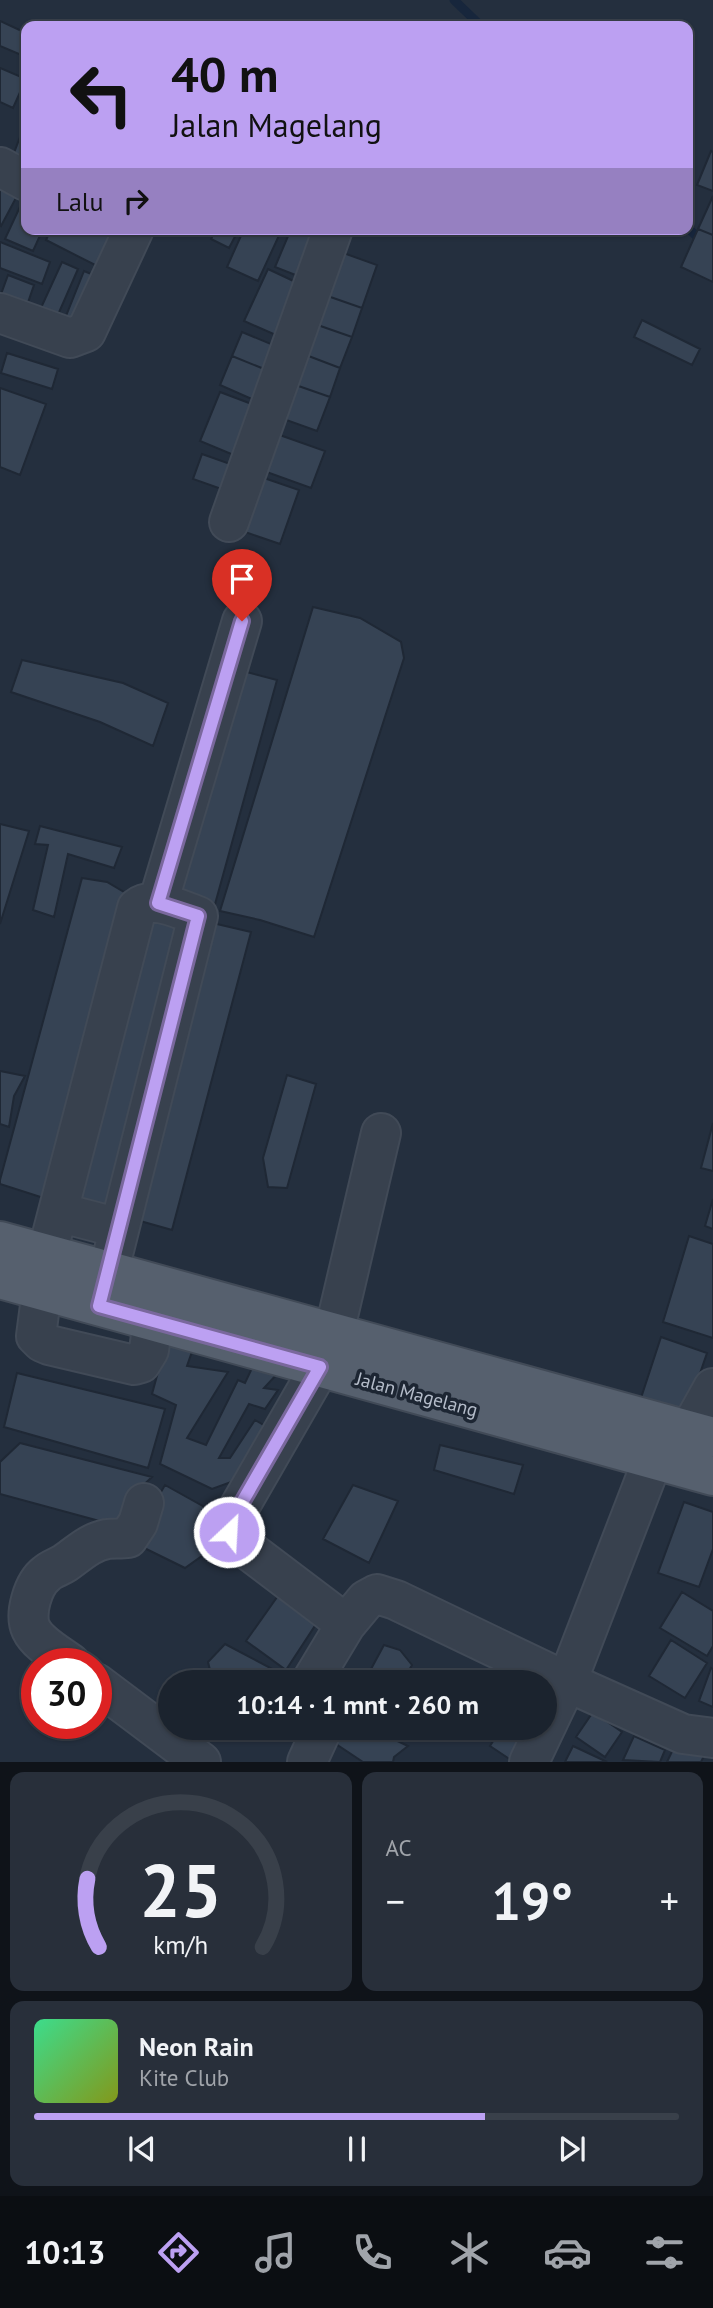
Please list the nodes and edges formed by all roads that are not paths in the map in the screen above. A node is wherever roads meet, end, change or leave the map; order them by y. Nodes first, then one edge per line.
1 (0, 167) edge
2 (21, 178) edge
3 (126, 235) edge
4 (331, 235) edge
5 (0, 313) edge
6 (229, 522) dead end
7 (242, 621) dead end
8 (158, 903) junction
9 (380, 1133) dead end
10 (58, 1212) junction
11 (119, 1228) junction
12 (0, 1241) edge
13 (108, 1270) junction
14 (44, 1272) junction
15 (0, 1279) edge
16 (99, 1306) junction
17 (153, 1321) junction
18 (327, 1350) junction
19 (713, 1388) edge
20 (701, 1434) edge
21 (653, 1459) junction
22 (713, 1476) edge
23 (144, 1503) dead end
24 (346, 1624) junction
25 (49, 1648) edge
26 (318, 1670) edge
27 (567, 1682) junction
28 (112, 1695) edge
29 (713, 1738) edge
30 (317, 1740) edge
31 (201, 1762) edge
32 (307, 1762) edge
33 (529, 1762) edge

1 - 2 street
3 - 5 street
4 - 6 street
7 - 8 street
8 - 10 street
8 - 11 street
9 - 18 street
10 - 11 street
10 - 14 street
11 - 13 street
12 - 14 main road, Jalan Magelang
13 - 14 main road, Jalan Magelang
13 - 16 main road
13 - 18 main road, Jalan Magelang
14 - 15 main road, Jalan Magelang
14 - 16 main road, Jalan Magelang
14 - 17 street
16 - 17 main road, Jalan Magelang
17 - 18 main road, Jalan Magelang
18 - 20 main road, Jalan Magelang
18 - 21 main road, Jalan Magelang
18 - 24 street
19 - 20 street
21 - 22 main road, Jalan Magelang
21 - 27 street
23 - 25 street
24 - 26 street
24 - 27 street
27 - 29 street
27 - 33 street
28 - 31 street
30 - 32 street

